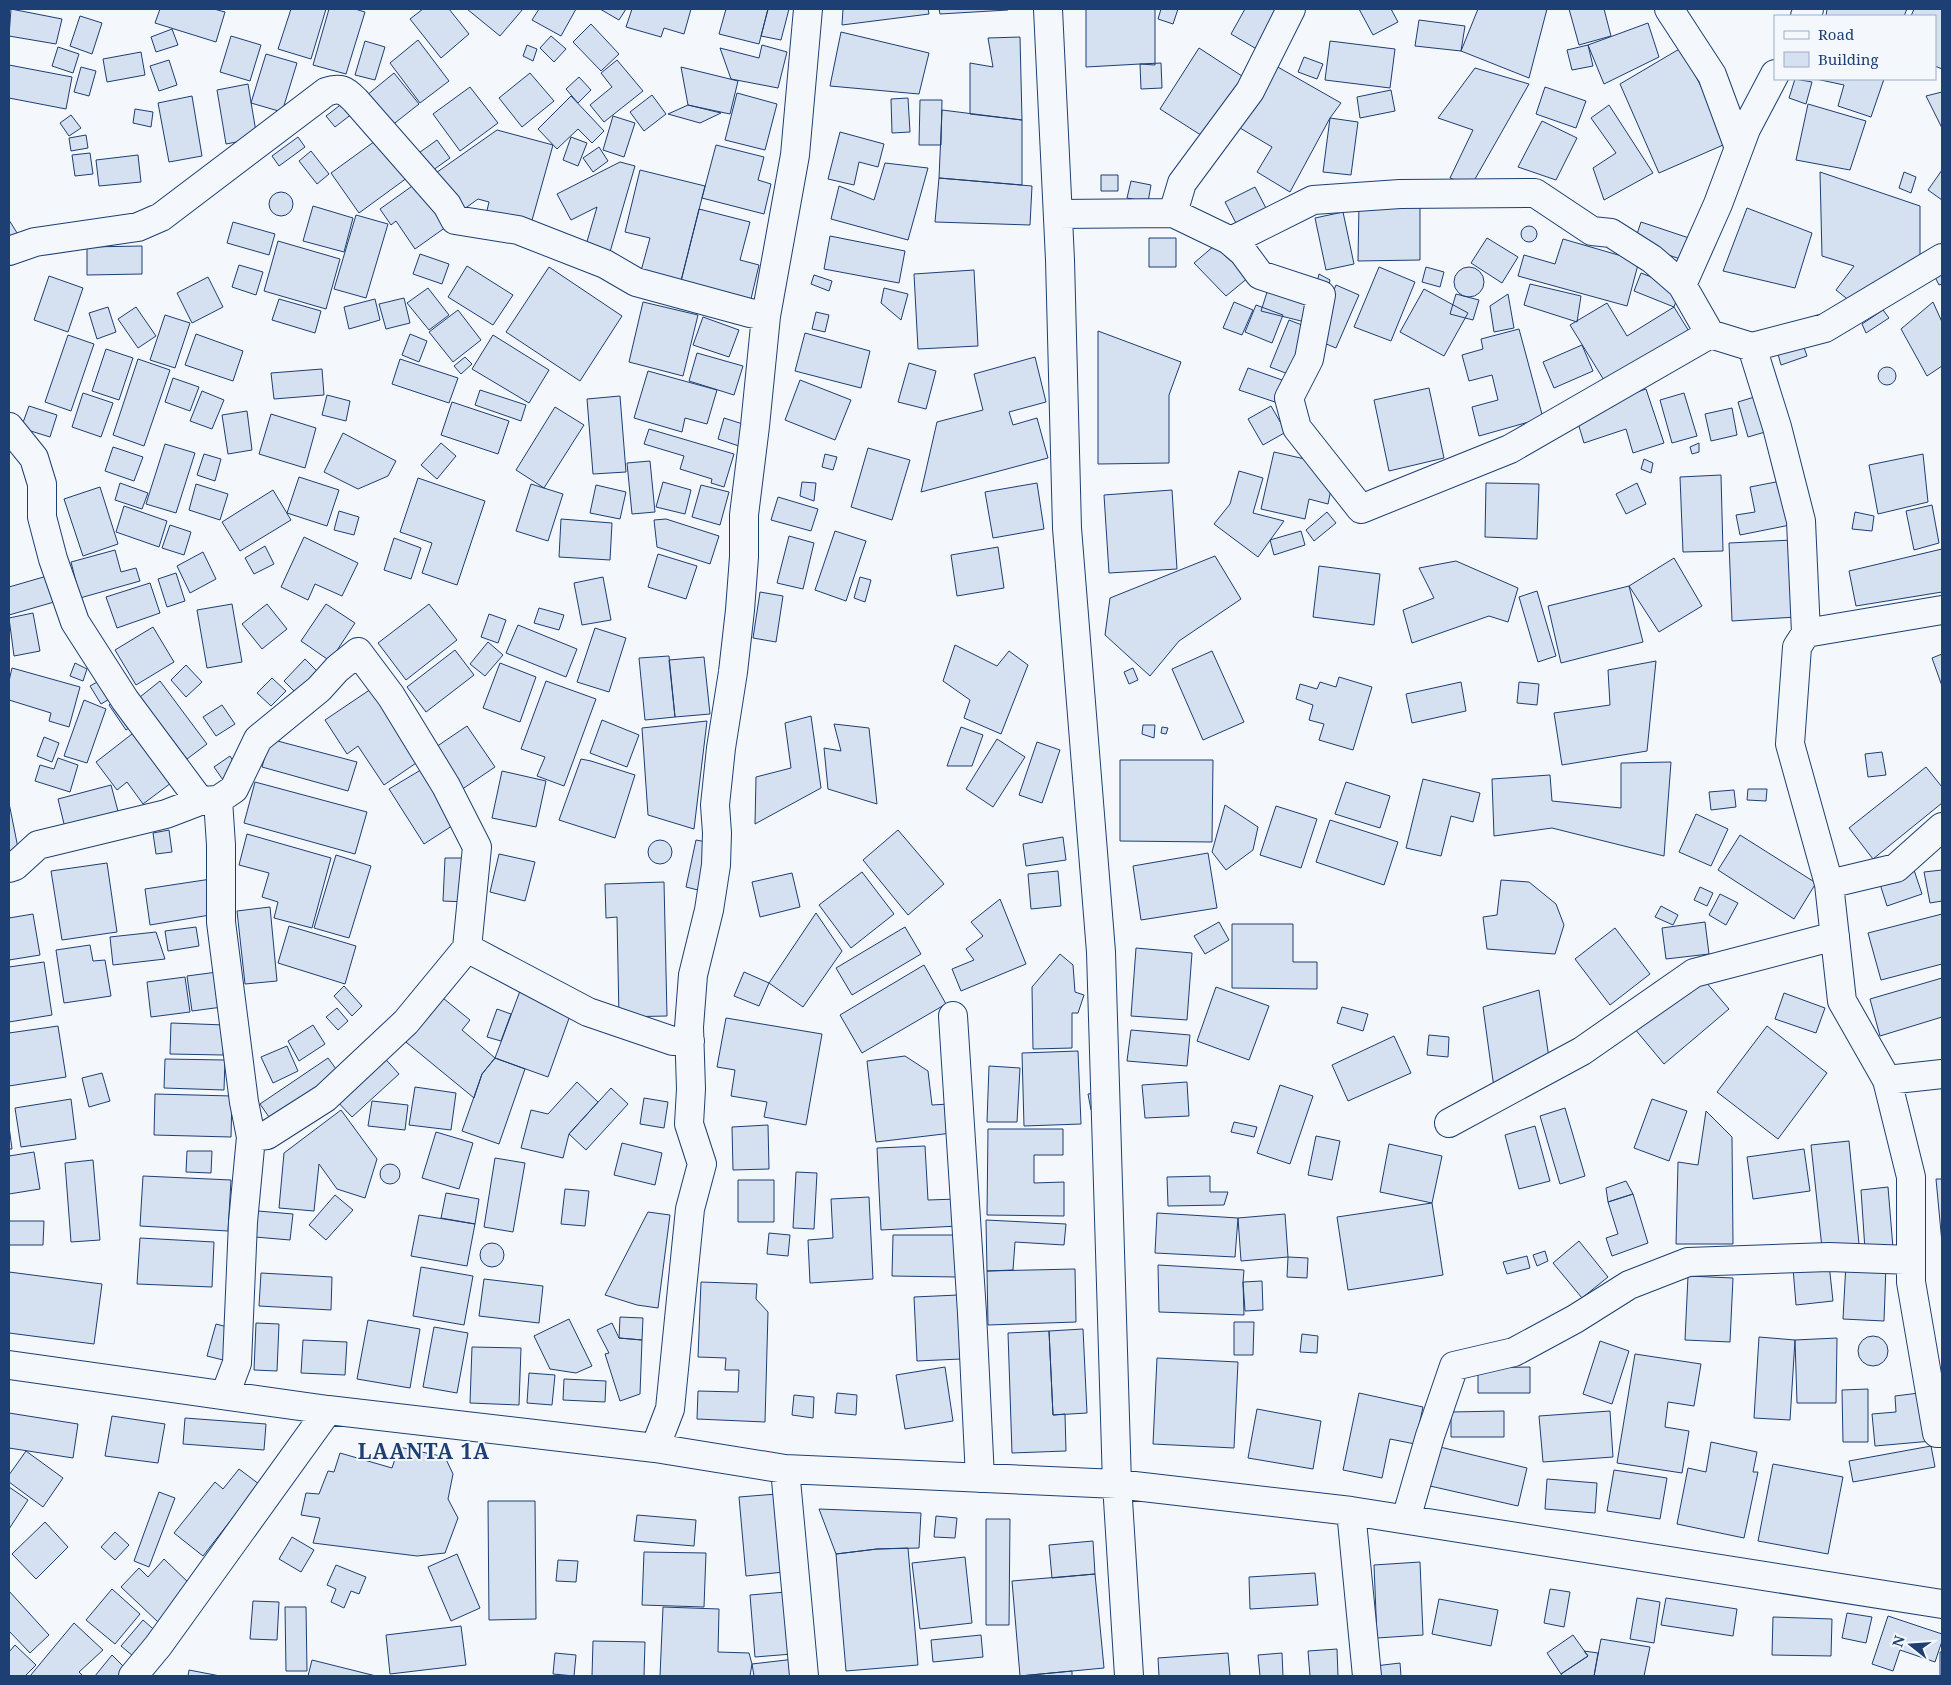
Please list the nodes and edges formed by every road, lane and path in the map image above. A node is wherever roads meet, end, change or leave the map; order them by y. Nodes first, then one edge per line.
1 (808, 9) edge
2 (1048, 9) edge
3 (1291, 9) edge
4 (1669, 9) edge
5 (1774, 76) edge
6 (1739, 148) junction
7 (1173, 213) junction
8 (1058, 214) junction
9 (1228, 240) junction
10 (9, 251) edge
11 (1942, 258) edge
12 (1682, 285) junction
13 (766, 316) junction
14 (1710, 334) junction
15 (1752, 347) junction
16 (9, 427) edge
17 (1942, 610) edge
18 (1806, 634) junction
19 (209, 801) junction
20 (1942, 827) edge
21 (9, 868) edge
22 (1829, 884) junction
23 (1835, 936) junction
24 (466, 948) junction
25 (953, 1016) dead end
26 (690, 1041) junction
27 (1942, 1074) edge
28 (1886, 1080) junction
29 (1449, 1123) dead end
30 (252, 1137) junction
31 (1911, 1260) junction
32 (9, 1365) edge
33 (225, 1395) junction
34 (328, 1410) junction
35 (1942, 1433) edge
36 (655, 1448) junction
37 (785, 1469) junction
38 (980, 1478) junction
39 (1117, 1484) junction
40 (1351, 1511) junction
41 (1406, 1519) junction
42 (1942, 1604) edge
43 (132, 1676) edge
44 (804, 1676) edge
45 (1129, 1676) edge
46 (1367, 1676) edge

1 - 13 street
2 - 8 street
3 - 7 street
4 - 6 street
5 - 6 street
6 - 12 street
7 - 8 street
7 - 9 street
8 - 39 street
9 - 12 street
9 - 14 street
10 - 13 street
11 - 15 street
12 - 14 street
13 - 26 street
14 - 15 street
15 - 18 street
16 - 19 street
17 - 18 street
18 - 22 street
19 - 21 street
19 - 24 street
19 - 30 street
20 - 22 street
22 - 23 street
23 - 28 street
23 - 29 street
24 - 26 street
24 - 30 street
25 - 38 street
26 - 36 street
27 - 28 street
28 - 31 street
30 - 33 street
31 - 35 street
31 - 41 street
32 - 33 street
33 - 34 street
34 - 36 street
34 - 43 street
36 - 37 street
37 - 38 street
37 - 44 street
38 - 39 street
39 - 40 street
39 - 45 street
40 - 41 street
40 - 46 street
41 - 42 street

